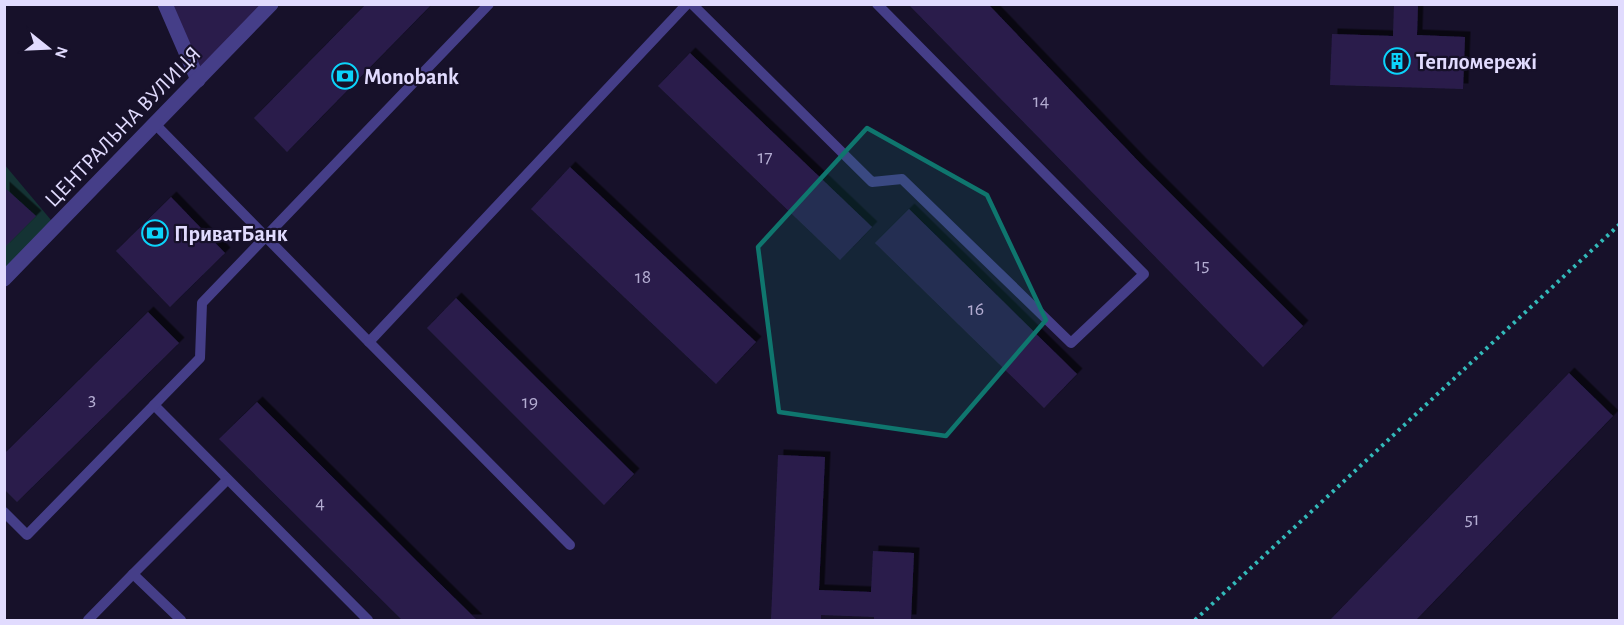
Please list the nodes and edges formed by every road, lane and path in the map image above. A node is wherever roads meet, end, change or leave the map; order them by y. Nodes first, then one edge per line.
1 (165, 4) edge
2 (271, 4) edge
3 (489, 4) edge
4 (687, 4) edge
5 (692, 4) edge
6 (877, 4) edge
7 (198, 80) junction
8 (155, 124) junction
9 (1620, 224) edge
10 (265, 236) junction
11 (4, 279) edge
12 (369, 342) junction
13 (154, 405) junction
14 (227, 480) junction
15 (4, 512) edge
16 (570, 545) dead end
17 (133, 574) junction
18 (88, 621) edge
19 (181, 621) edge
20 (368, 621) edge
21 (1195, 621) edge

1 - 7 street
2 - 7 street, ЦЕНТРАЛЬНА ВУЛИЦЯ
3 - 10 lane
4 - 12 lane
5 - 6 lane
7 - 8 street, ЦЕНТРАЛЬНА ВУЛИЦЯ
8 - 10 lane
8 - 11 street, ЦЕНТРАЛЬНА ВУЛИЦЯ
9 - 21 path
10 - 12 lane
10 - 13 lane
12 - 16 lane
13 - 14 lane
13 - 15 lane
14 - 17 lane
14 - 20 lane
17 - 18 lane
17 - 19 lane

